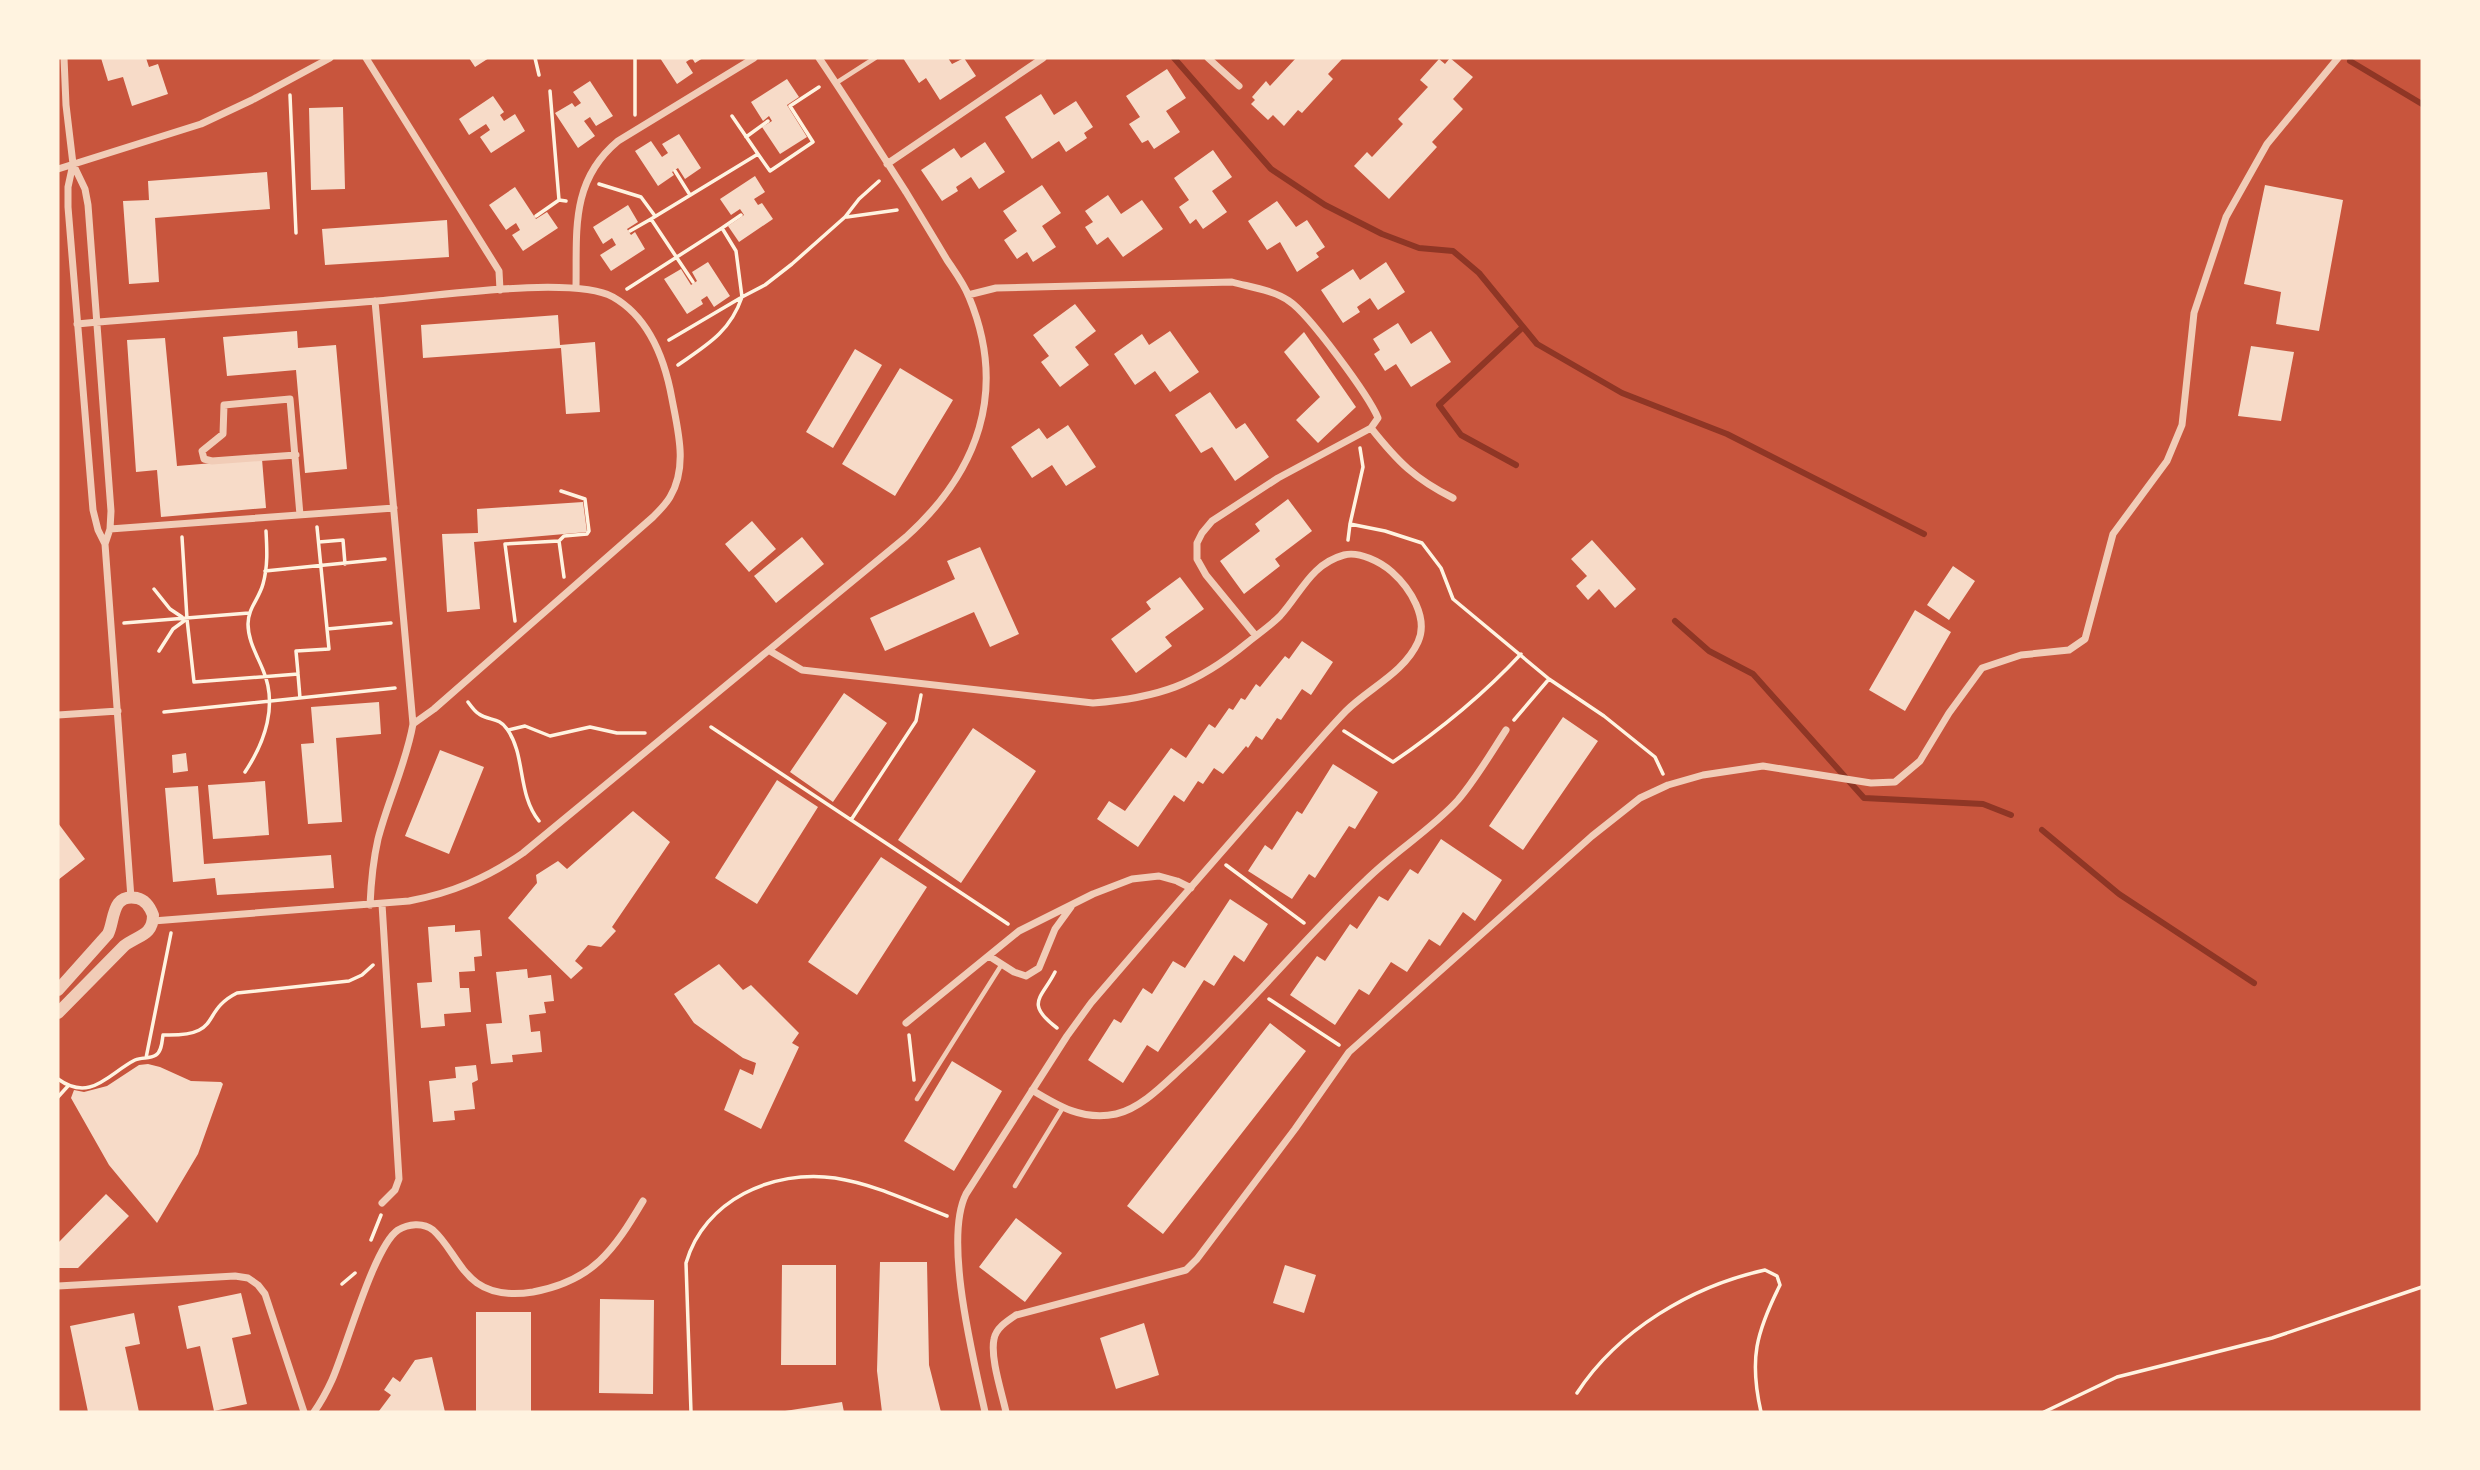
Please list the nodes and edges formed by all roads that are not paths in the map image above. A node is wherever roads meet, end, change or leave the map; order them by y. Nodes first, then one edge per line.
1 (64, 58) edge
2 (330, 58) edge
3 (366, 58) edge
4 (754, 58) edge
5 (819, 58) edge
6 (875, 58) edge
7 (1043, 58) edge
8 (1208, 58) edge
9 (2338, 58) edge
10 (61, 74) edge
11 (836, 83) junction
12 (1239, 86) dead end
13 (73, 164) junction
14 (887, 164) junction
15 (58, 169) edge
16 (576, 287) junction
17 (500, 290) junction
18 (968, 295) junction
19 (375, 301) junction
20 (97, 322) junction
21 (77, 324) junction
22 (1371, 428) junction
23 (296, 455) junction
24 (1453, 498) dead end
25 (394, 508) junction
26 (300, 515) junction
27 (110, 529) junction
28 (105, 544) junction
29 (1256, 636) junction
30 (770, 651) junction
31 (118, 711) junction
32 (58, 715) edge
33 (413, 724) junction
34 (1506, 730) road end
35 (1191, 888) junction
36 (131, 898) junction
37 (382, 904) junction
38 (1073, 904) junction
39 (370, 905) junction
40 (153, 921) junction
41 (112, 925) junction
42 (132, 940) junction
43 (989, 956) junction
44 (1002, 964) junction
45 (58, 990) edge
46 (58, 1013) edge
47 (906, 1023) dead end
48 (1032, 1090) junction
49 (917, 1099) road end
50 (1062, 1109) junction
51 (1015, 1186) dead end
52 (643, 1201) dead end
53 (382, 1203) dead end
54 (58, 1286) edge
55 (304, 1412) edge
56 (314, 1412) edge
57 (985, 1412) edge
58 (1006, 1412) edge

1 - 10 street
2 - 13 street
3 - 17 street
4 - 16 street
5 - 11 street
6 - 11 lane
7 - 14 street
8 - 12 street
9 - 58 street
10 - 13 street
11 - 14 street
13 - 15 street
13 - 20 street
13 - 21 street
14 - 18 street
16 - 17 street
16 - 33 street
17 - 19 street
18 - 22 street
18 - 30 street
19 - 20 street
19 - 25 street
20 - 21 street
20 - 27 street
21 - 28 street
22 - 24 street
22 - 29 street
23 - 23 street
23 - 26 street
25 - 26 street
25 - 33 street
26 - 27 street
27 - 28 street
28 - 31 street
29 - 30 street
29 - 35 street
30 - 37 street
31 - 32 street
31 - 36 street
33 - 39 street
34 - 50 street
35 - 38 street
35 - 48 street
36 - 40 street
36 - 41 street
37 - 39 street
37 - 53 street
38 - 43 street
38 - 44 street
39 - 40 street
40 - 42 street
41 - 42 street
41 - 45 street
42 - 46 street
43 - 44 street
43 - 47 street
44 - 49 lane
48 - 50 street
48 - 57 street
50 - 51 lane
52 - 56 street
54 - 55 street

